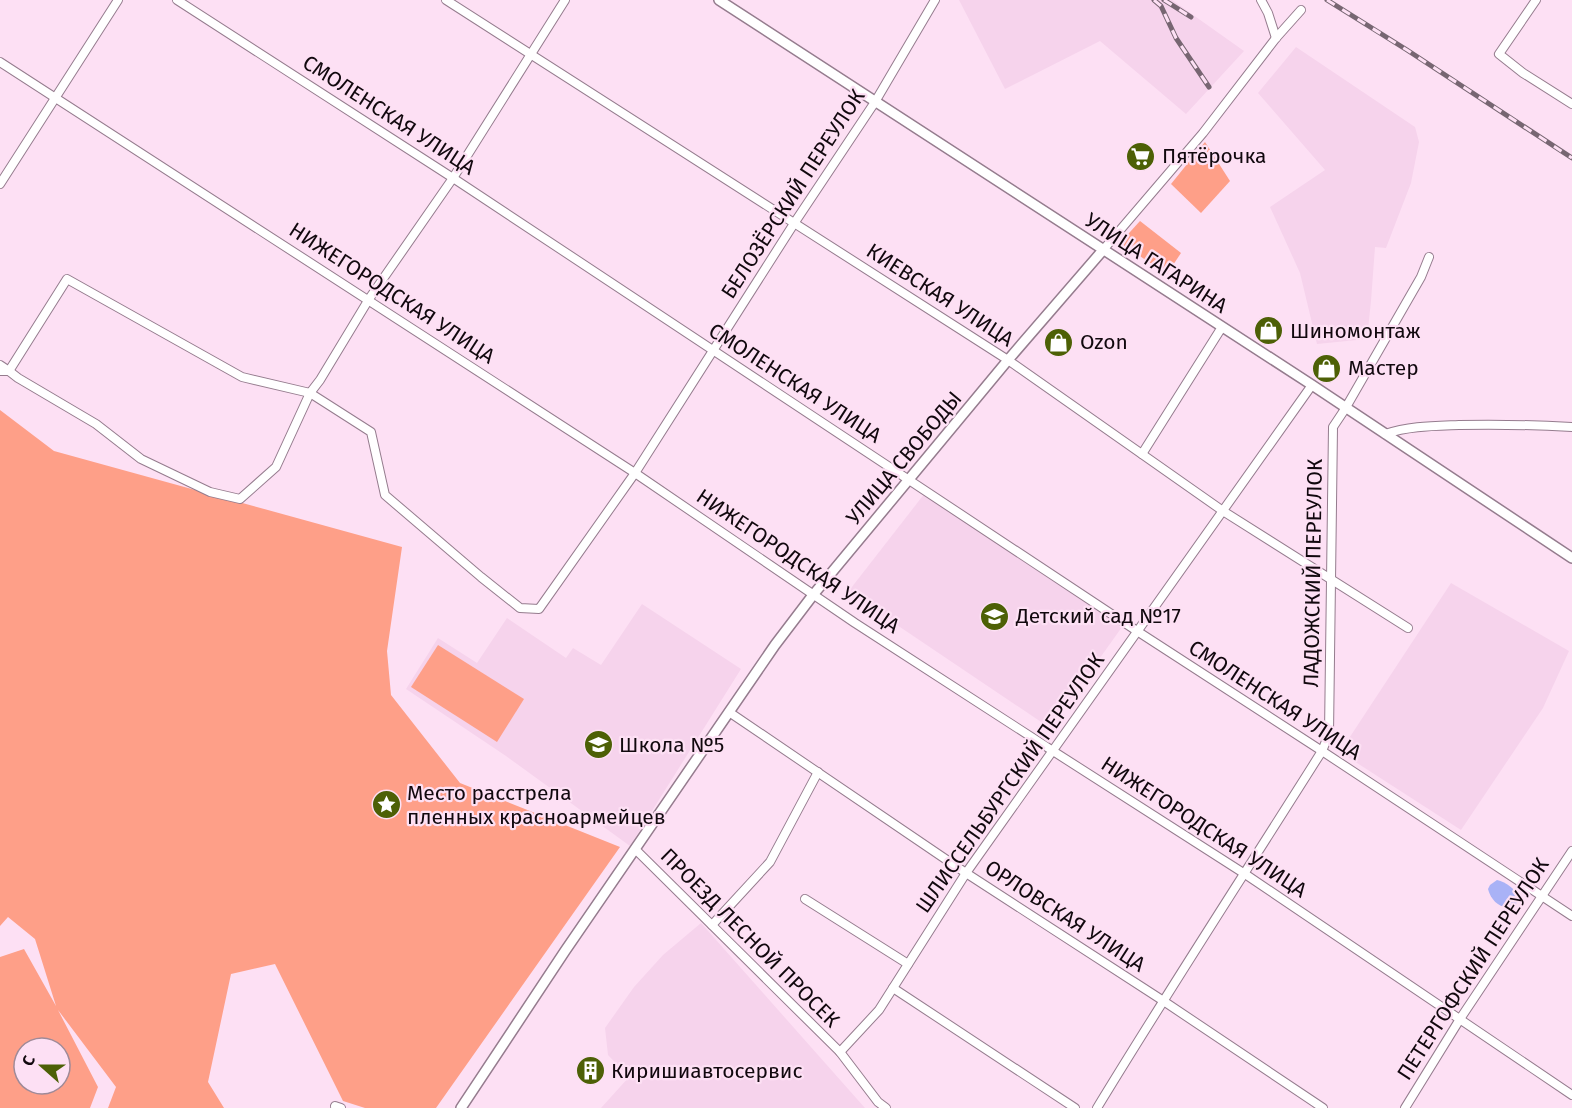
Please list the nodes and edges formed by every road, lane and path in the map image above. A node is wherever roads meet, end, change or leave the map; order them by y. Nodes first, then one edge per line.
1 (118, 0) edge
2 (177, 0) edge
3 (446, 0) edge
4 (565, 0) edge
5 (719, 0) edge
6 (1261, 0) edge
7 (1536, 0) edge
8 (931, 1) edge
9 (1300, 10) dead end
10 (1276, 38) junction
11 (530, 54) junction
12 (0, 62) edge
13 (55, 98) junction
14 (875, 102) junction
15 (1572, 104) edge
16 (453, 178) junction
17 (0, 184) edge
18 (795, 222) junction
19 (1103, 250) junction
20 (1429, 257) dead end
21 (369, 300) junction
22 (1222, 327) junction
23 (714, 351) junction
24 (1008, 360) junction
25 (0, 365) edge
26 (0, 371) edge
27 (9, 371) junction
28 (1312, 385) junction
29 (310, 393) junction
30 (1345, 409) junction
31 (1572, 428) edge
32 (1384, 434) junction
33 (1142, 454) junction
34 (635, 473) junction
35 (909, 480) junction
36 (1223, 511) junction
37 (1572, 558) edge
38 (1331, 579) junction
39 (813, 595) junction
40 (1408, 628) dead end
41 (1137, 632) junction
42 (729, 712) junction
43 (1053, 751) junction
44 (1322, 751) junction
45 (818, 772) junction
46 (635, 849) junction
47 (1572, 851) edge
48 (966, 873) junction
49 (1245, 874) junction
50 (1541, 897) junction
51 (805, 899) dead end
52 (1572, 916) edge
53 (712, 925) junction
54 (908, 964) junction
55 (893, 988) junction
56 (1162, 1000) junction
57 (1460, 1019) junction
58 (840, 1052) junction
59 (1572, 1095) edge
60 (461, 1108) edge
61 (886, 1108) edge
62 (1075, 1108) edge
63 (1097, 1108) edge
64 (1323, 1108) edge
65 (1404, 1108) edge

1 - 13 street
2 - 16 street, СМОЛЕНСКАЯ УЛИЦА
3 - 11 street, КИЕВСКАЯ УЛИЦА
4 - 11 street
5 - 14 street, УЛИЦА ГАГАРИНА
6 - 10 street
7 - 15 street
8 - 14 street, БЕЛОЗЁРСКИЙ ПЕРЕУЛОК
9 - 10 street, УЛИЦА СВОБОДЫ
10 - 19 street, УЛИЦА СВОБОДЫ
11 - 16 street
11 - 18 street, КИЕВСКАЯ УЛИЦА
12 - 13 street, НИЖЕГОРОДСКАЯ УЛИЦА
13 - 17 street
13 - 21 street, НИЖЕГОРОДСКАЯ УЛИЦА
14 - 18 street, БЕЛОЗЁРСКИЙ ПЕРЕУЛОК
14 - 19 street, УЛИЦА ГАГАРИНА
16 - 21 street
16 - 23 street, СМОЛЕНСКАЯ УЛИЦА
18 - 23 street, БЕЛОЗЁРСКИЙ ПЕРЕУЛОК
18 - 24 street, КИЕВСКАЯ УЛИЦА
19 - 22 street, УЛИЦА ГАГАРИНА
19 - 24 street, УЛИЦА СВОБОДЫ
20 - 30 street, ЛАДОЖСКИЙ ПЕРЕУЛОК
21 - 29 street
21 - 34 street, НИЖЕГОРОДСКАЯ УЛИЦА
22 - 28 street, УЛИЦА ГАГАРИНА
22 - 33 street
23 - 34 street, БЕЛОЗЁРСКИЙ ПЕРЕУЛОК
23 - 35 street, СМОЛЕНСКАЯ УЛИЦА
24 - 33 street, КИЕВСКАЯ УЛИЦА
24 - 35 street, УЛИЦА СВОБОДЫ
25 - 27 street
26 - 27 street
27 - 29 street
27 - 29 street
28 - 30 street, УЛИЦА ГАГАРИНА
28 - 36 street, ШЛИССЕЛЬБУРГСКИЙ ПЕРЕУЛОК
29 - 34 street, БЕЛОЗЁРСКИЙ ПЕРЕУЛОК
30 - 32 street, УЛИЦА ГАГАРИНА
30 - 38 street, ЛАДОЖСКИЙ ПЕРЕУЛОК
31 - 32 street
32 - 37 street, УЛИЦА ГАГАРИНА
33 - 36 street, КИЕВСКАЯ УЛИЦА
34 - 39 street, НИЖЕГОРОДСКАЯ УЛИЦА
35 - 39 street, УЛИЦА СВОБОДЫ
35 - 41 street, СМОЛЕНСКАЯ УЛИЦА
36 - 38 street, КИЕВСКАЯ УЛИЦА
36 - 41 street, ШЛИССЕЛЬБУРГСКИЙ ПЕРЕУЛОК
38 - 40 street, КИЕВСКАЯ УЛИЦА
38 - 44 street, ЛАДОЖСКИЙ ПЕРЕУЛОК
39 - 42 street, УЛИЦА СВОБОДЫ
39 - 43 street, НИЖЕГОРОДСКАЯ УЛИЦА
41 - 43 street, ШЛИССЕЛЬБУРГСКИЙ ПЕРЕУЛОК
41 - 44 street, СМОЛЕНСКАЯ УЛИЦА
42 - 45 street, ОРЛОВСКАЯ УЛИЦА
42 - 46 street, УЛИЦА СВОБОДЫ
43 - 48 street, ШЛИССЕЛЬБУРГСКИЙ ПЕРЕУЛОК
43 - 49 street, НИЖЕГОРОДСКАЯ УЛИЦА
44 - 49 street, ЛАДОЖСКИЙ ПЕРЕУЛОК
44 - 50 street, СМОЛЕНСКАЯ УЛИЦА
45 - 48 street, ОРЛОВСКАЯ УЛИЦА
45 - 53 street
46 - 53 street, ПРОЕЗД ЛЕСНОЙ ПРОСЕК
46 - 60 street, УЛИЦА СВОБОДЫ
47 - 50 street, ПЕТЕРГОФСКИЙ ПЕРЕУЛОК
48 - 54 street, ШЛИССЕЛЬБУРГСКИЙ ПЕРЕУЛОК
48 - 56 street, ОРЛОВСКАЯ УЛИЦА
49 - 56 street, ЛАДОЖСКИЙ ПЕРЕУЛОК
49 - 57 street, НИЖЕГОРОДСКАЯ УЛИЦА
50 - 52 street, СМОЛЕНСКАЯ УЛИЦА
50 - 57 street, ПЕТЕРГОФСКИЙ ПЕРЕУЛОК
51 - 54 street
53 - 58 street, ПРОЕЗД ЛЕСНОЙ ПРОСЕК
54 - 55 street, ШЛИССЕЛЬБУРГСКИЙ ПЕРЕУЛОК
55 - 58 street, ШЛИССЕЛЬБУРГСКИЙ ПЕРЕУЛОК
55 - 62 street
56 - 63 street, ЛАДОЖСКИЙ ПЕРЕУЛОК
56 - 64 street, ОРЛОВСКАЯ УЛИЦА
57 - 59 street, НИЖЕГОРОДСКАЯ УЛИЦА
57 - 65 street, ПЕТЕРГОФСКИЙ ПЕРЕУЛОК
58 - 61 street, ПРОЕЗД ЛЕСНОЙ ПРОСЕК

